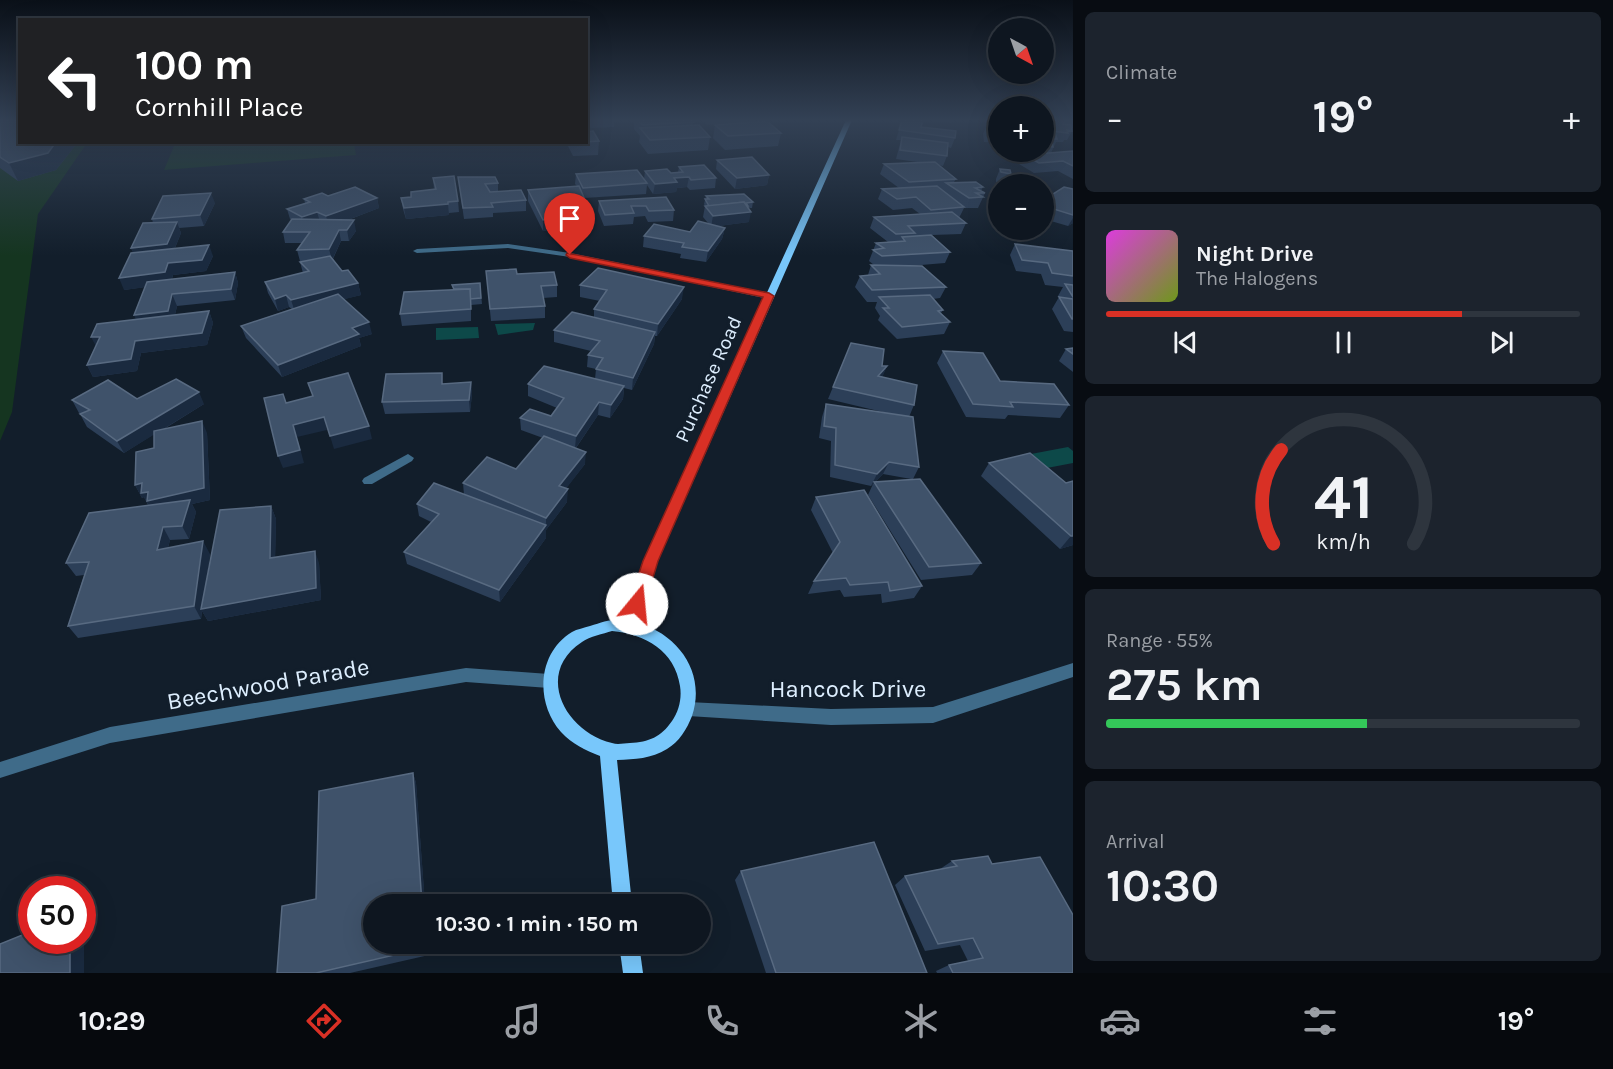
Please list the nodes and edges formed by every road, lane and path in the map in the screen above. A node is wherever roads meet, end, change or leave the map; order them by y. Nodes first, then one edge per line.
1 (828, 165) edge
2 (417, 251) dead end
3 (769, 296) junction
4 (408, 458) dead end
5 (368, 481) dead end
6 (631, 626) junction
7 (1073, 670) edge
8 (549, 681) junction
9 (688, 709) junction
10 (608, 750) junction
11 (0, 770) edge
12 (621, 894) edge
13 (630, 954) edge
14 (633, 973) edge

1 - 3 main road, Purchase Road
2 - 3 street
3 - 6 main road, Purchase Road
4 - 5 street
6 - 8 main road
6 - 9 main road
7 - 9 street, Hancock Drive
8 - 10 main road
8 - 11 street, Beechwood Parade
9 - 10 main road
10 - 12 main road
13 - 14 main road

